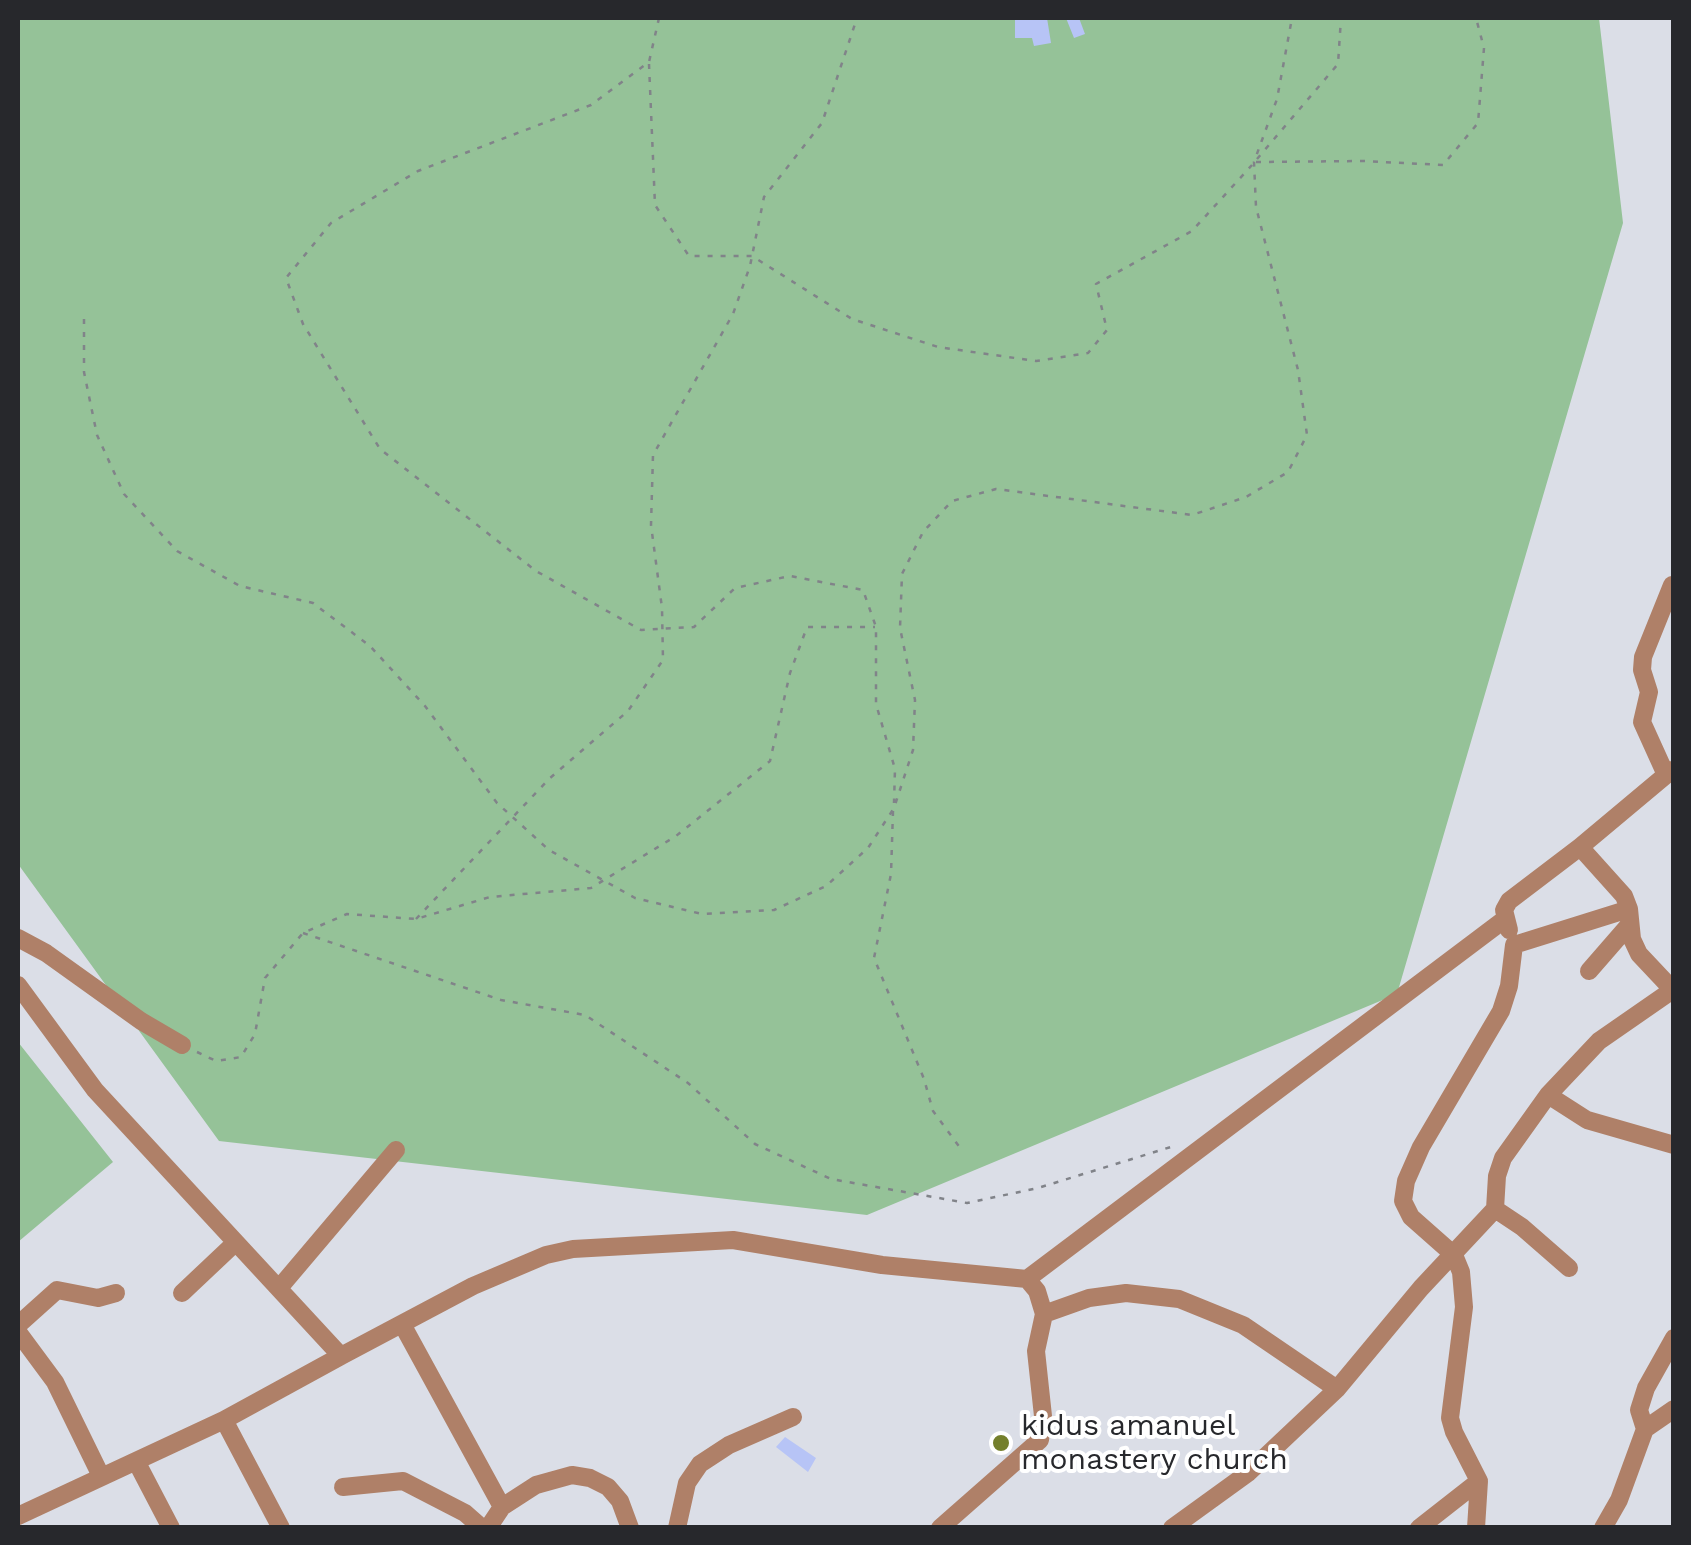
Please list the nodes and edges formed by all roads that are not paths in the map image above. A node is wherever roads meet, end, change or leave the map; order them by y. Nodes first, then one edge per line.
1 (1673, 584) edge
2 (1670, 772) edge
3 (1580, 847) junction
4 (1629, 917) junction
5 (1505, 919) junction
6 (18, 938) edge
7 (1514, 945) junction
8 (1589, 971) dead end
9 (18, 985) edge
10 (1672, 988) edge
11 (182, 1045) road end
12 (1548, 1095) junction
13 (1674, 1145) edge
14 (396, 1150) dead end
15 (1495, 1210) junction
16 (235, 1244) junction
17 (1454, 1255) junction
18 (1569, 1268) dead end
19 (280, 1286) junction
20 (116, 1293) dead end
21 (182, 1293) dead end
22 (1038, 1297) junction
23 (402, 1324) junction
24 (18, 1328) edge
25 (1674, 1338) edge
26 (341, 1356) junction
27 (1337, 1389) junction
28 (1674, 1409) edge
29 (793, 1417) dead end
30 (224, 1420) junction
31 (1645, 1429) junction
32 (136, 1461) junction
33 (101, 1476) junction
34 (1479, 1480) junction
35 (343, 1487) dead end
36 (502, 1508) junction
37 (21, 1518) edge
38 (1433, 1524) edge
39 (170, 1528) edge
40 (281, 1528) edge
41 (485, 1528) edge
42 (630, 1528) edge
43 (676, 1528) edge
44 (940, 1528) edge
45 (1172, 1528) edge
46 (1476, 1528) edge
47 (1603, 1528) edge

1 - 2 street
2 - 3 street
3 - 4 street
3 - 5 street
4 - 7 street
4 - 8 street
4 - 10 street
5 - 7 street
5 - 22 street
6 - 11 street
7 - 17 street
9 - 16 street
10 - 12 street
12 - 13 street
12 - 15 street
14 - 19 street
15 - 17 street
15 - 18 street
16 - 19 street
16 - 21 street
17 - 27 street
17 - 34 street
19 - 26 street
20 - 24 street
22 - 23 street
22 - 27 street
22 - 44 street
23 - 26 street
23 - 36 street
24 - 33 street
25 - 31 street
26 - 30 street
27 - 45 street
28 - 31 street
29 - 43 street
30 - 32 street
30 - 40 street
31 - 47 street
32 - 33 street
32 - 39 street
33 - 37 street
34 - 38 street
34 - 46 street
35 - 41 street
36 - 41 street
36 - 42 street

